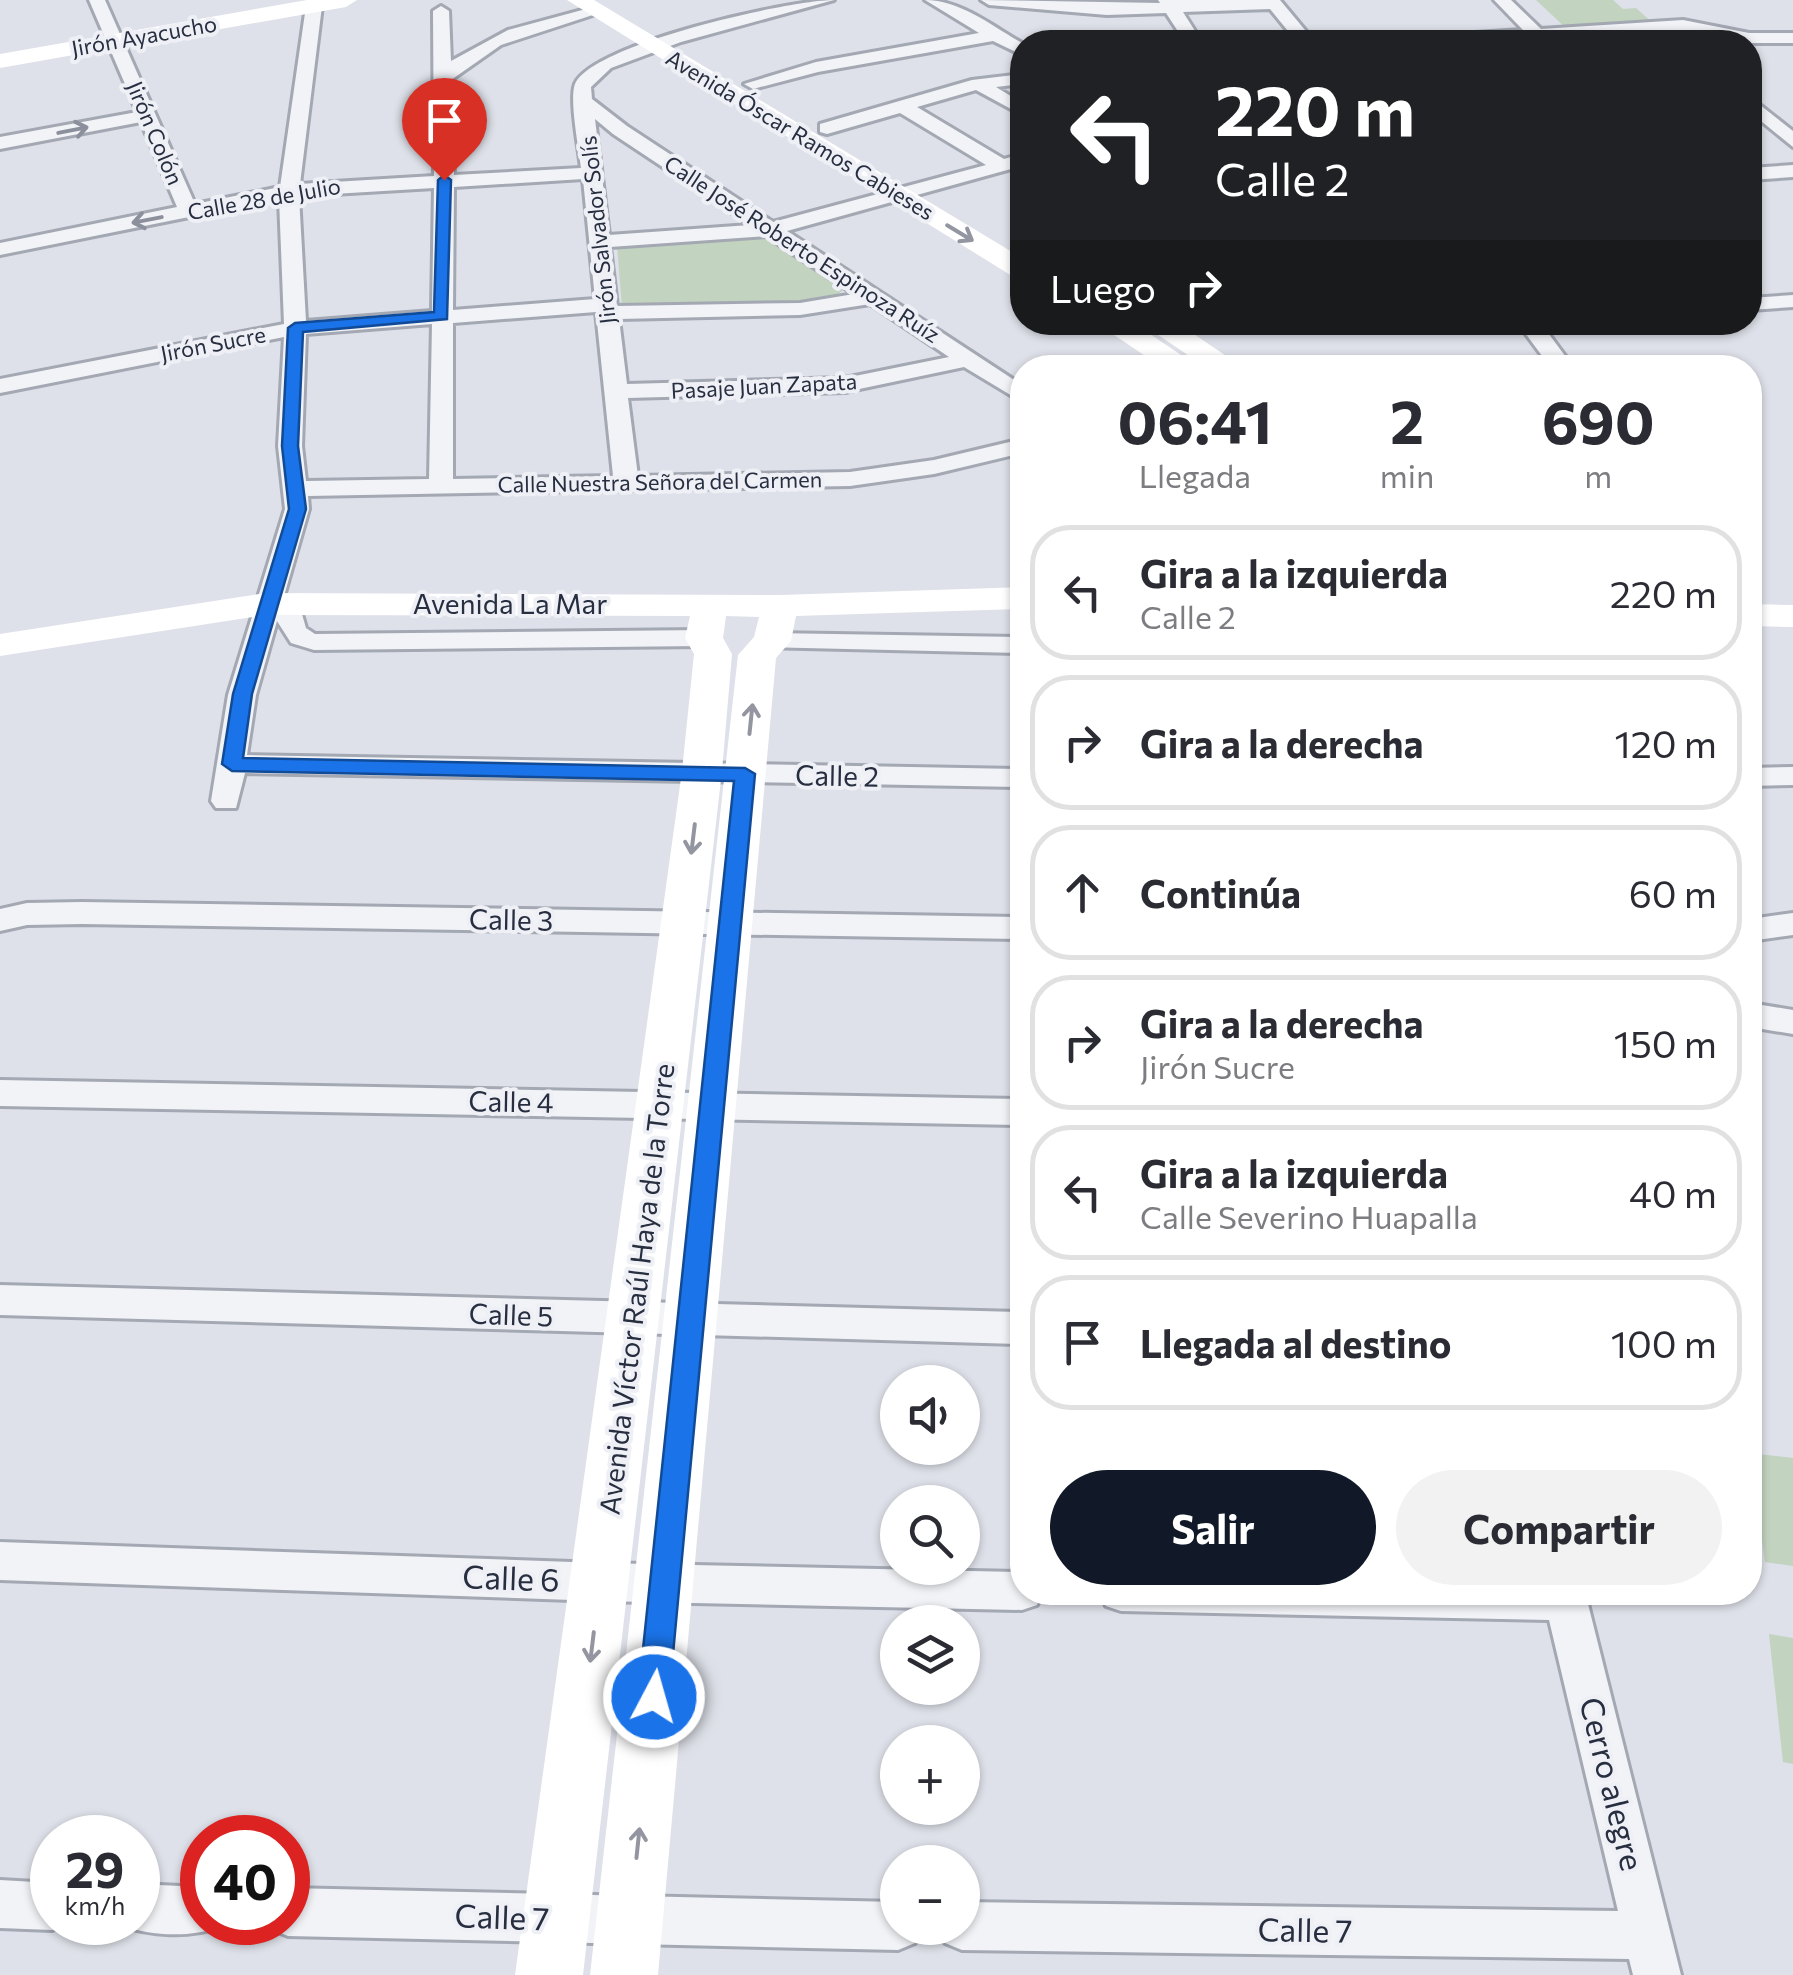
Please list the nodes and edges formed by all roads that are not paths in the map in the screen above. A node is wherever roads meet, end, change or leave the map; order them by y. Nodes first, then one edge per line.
1 (97, 0) edge
2 (346, 0) edge
3 (826, 0) edge
4 (932, 0) edge
5 (990, 0) edge
6 (1502, 0) edge
7 (1273, 2) edge
8 (594, 3) edge
9 (1169, 4) edge
10 (314, 6) junction
11 (442, 11) edge
12 (1666, 14) dead end
13 (1683, 26) junction
14 (1186, 30) edge
15 (1296, 30) edge
16 (1533, 30) edge
17 (1619, 30) edge
18 (1705, 30) edge
19 (998, 35) junction
20 (1762, 38) edge
21 (1793, 38) edge
22 (117, 40) junction
23 (1010, 42) edge
24 (666, 43) junction
25 (0, 61) edge
26 (443, 78) junction
27 (1010, 80) edge
28 (753, 84) junction
29 (978, 84) junction
30 (584, 102) junction
31 (1010, 103) edge
32 (902, 106) junction
33 (1762, 113) edge
34 (146, 116) junction
35 (826, 128) junction
36 (1793, 141) edge
37 (0, 143) edge
38 (1010, 164) edge
39 (1002, 166) junction
40 (592, 172) junction
41 (1793, 172) edge
42 (1762, 173) edge
43 (444, 180) junction
44 (928, 188) junction
45 (289, 191) junction
46 (893, 192) junction
47 (189, 212) junction
48 (772, 229) junction
49 (1010, 237) edge
50 (600, 242) junction
51 (0, 249) edge
52 (1010, 263) edge
53 (874, 297) junction
54 (1793, 301) edge
55 (1762, 303) edge
56 (607, 309) junction
57 (441, 316) junction
58 (295, 328) junction
59 (1131, 335) edge
60 (1175, 335) edge
61 (1165, 355) edge
62 (1208, 355) edge
63 (969, 359) junction
64 (0, 386) edge
65 (1010, 387) edge
66 (616, 392) junction
67 (1010, 449) edge
68 (626, 481) junction
69 (441, 484) junction
70 (293, 489) junction
71 (1010, 599) edge
72 (277, 604) junction
73 (1762, 616) edge
74 (1793, 616) edge
75 (707, 622) junction
76 (776, 623) junction
77 (1010, 644) edge
78 (0, 645) edge
79 (232, 764) junction
80 (724, 773) junction
81 (1793, 776) edge
82 (1762, 777) edge
83 (1010, 778) edge
84 (226, 801) dead end
85 (0, 920) edge
86 (706, 924) junction
87 (1793, 924) edge
88 (1010, 928) edge
89 (1762, 928) edge
90 (1762, 1018) edge
91 (1793, 1022) edge
92 (0, 1094) edge
93 (660, 1104) junction
94 (712, 1108) junction
95 (1010, 1112) edge
96 (0, 1300) edge
97 (633, 1319) junction
98 (691, 1319) junction
99 (1010, 1328) edge
100 (0, 1561) edge
101 (600, 1582) junction
102 (666, 1584) junction
103 (1010, 1591) edge
104 (1568, 1605) edge
105 (0, 1904) edge
106 (30, 1905) edge
107 (310, 1913) edge
108 (556, 1920) junction
109 (630, 1922) junction
110 (880, 1926) edge
111 (980, 1927) edge
112 (1652, 1955) edge
113 (549, 1975) edge
114 (624, 1975) edge

1 - 22 street, Jirón Colón
2 - 10 street, Jirón Ayacucho
3 - 24 street
4 - 19 street
5 - 9 street
6 - 16 street
7 - 9 street
7 - 15 street
8 - 24 street, Avenida Óscar Ramos Cabieses
8 - 26 street
9 - 14 street
10 - 22 street, Jirón Ayacucho
10 - 45 street
11 - 26 street
12 - 13 street
13 - 17 street
13 - 18 street
19 - 23 street
19 - 28 street
20 - 21 street
22 - 25 street, Jirón Ayacucho
22 - 34 street, Jirón Colón
24 - 28 street, Avenida Óscar Ramos Cabieses
24 - 30 street, Jirón Salvador Solís
24 - 46 street, Avenida Óscar Ramos Cabieses
26 - 43 street
27 - 29 street
28 - 35 street, Avenida Óscar Ramos Cabieses
29 - 31 street
29 - 32 street
30 - 40 street, Jirón Salvador Solís
30 - 48 street, Calle José Roberto Espinoza Ruíz
32 - 35 street
32 - 39 street
33 - 36 street
37 -> 34 street
34 - 47 street, Jirón Colón
35 - 44 street, Avenida Óscar Ramos Cabieses
38 - 39 street
39 - 44 street
40 - 43 street, Calle 28 de Julio
40 - 50 street, Jirón Salvador Solís
41 - 42 street
43 - 45 street, Calle 28 de Julio
43 - 57 street
44 - 46 street
44 - 49 street, Avenida Óscar Ramos Cabieses
45 - 47 street, Calle 28 de Julio
45 - 58 street
46 - 48 street
46 -> 52 street, Avenida Óscar Ramos Cabieses
47 -> 51 street, Calle 28 de Julio
48 - 50 street
48 - 53 street, Calle José Roberto Espinoza Ruíz
50 - 56 street, Jirón Salvador Solís
53 - 56 street, Jirón Sucre
53 - 63 street, Calle José Roberto Espinoza Ruíz
54 - 55 street
56 - 57 street, Jirón Sucre
56 - 66 street, Jirón Salvador Solís
57 - 58 street, Jirón Sucre
57 - 69 street
58 - 64 street, Jirón Sucre
58 - 70 street
59 - 61 street
60 - 62 street
63 - 65 street, Calle José Roberto Espinoza Ruíz
63 - 66 street, Pasaje Juan Zapata
66 - 68 street, Jirón Salvador Solís
67 - 68 street, Calle Nuestra Señora del Carmen
68 - 69 street, Calle Nuestra Señora del Carmen
69 - 70 street, Calle Nuestra Señora del Carmen
70 - 72 street
71 - 76 street, Avenida La Mar
72 - 75 street, Avenida La Mar
72 - 78 street, Avenida La Mar
72 - 79 street
73 - 74 street
75 - 76 street, Avenida La Mar
75 - 80 street, Avenida Víctor Raúl Haya de la Torre
76 - 77 street
80 -> 76 street, Avenida Víctor Raúl Haya de la Torre
79 - 80 street, Calle 2
79 - 84 street
80 - 83 street, Calle 2
80 - 86 street, Avenida Víctor Raúl Haya de la Torre
81 - 82 street
85 - 86 street, Calle 3
86 - 88 street, Calle 3
86 - 93 street, Avenida Víctor Raúl Haya de la Torre
86 - 94 street, Avenida Víctor Raúl Haya de la Torre
87 - 89 street
90 - 91 street
92 - 93 street, Calle 4
93 - 94 street, Calle 4
93 - 97 street, Avenida Víctor Raúl Haya de la Torre
94 - 95 street, Calle 4
94 - 98 street, Avenida Víctor Raúl Haya de la Torre
96 - 97 street, Calle 5
97 - 98 street, Calle 5
97 - 101 street, Avenida Víctor Raúl Haya de la Torre
98 - 99 street, Calle 5
98 - 102 street, Avenida Víctor Raúl Haya de la Torre
100 - 101 street, Calle 6
101 - 102 street, Calle 6
101 -> 108 street, Avenida Víctor Raúl Haya de la Torre
102 - 103 street, Calle 6
109 -> 102 street, Avenida Víctor Raúl Haya de la Torre
104 - 112 street, Cerro alegre
105 - 106 street
107 - 108 street, Calle 7
108 - 109 street, Calle 7
108 - 113 street, Avenida Víctor Raúl Haya de la Torre
109 - 110 street, Calle 7
109 - 114 street, Avenida Víctor Raúl Haya de la Torre
111 - 112 street, Calle 7

